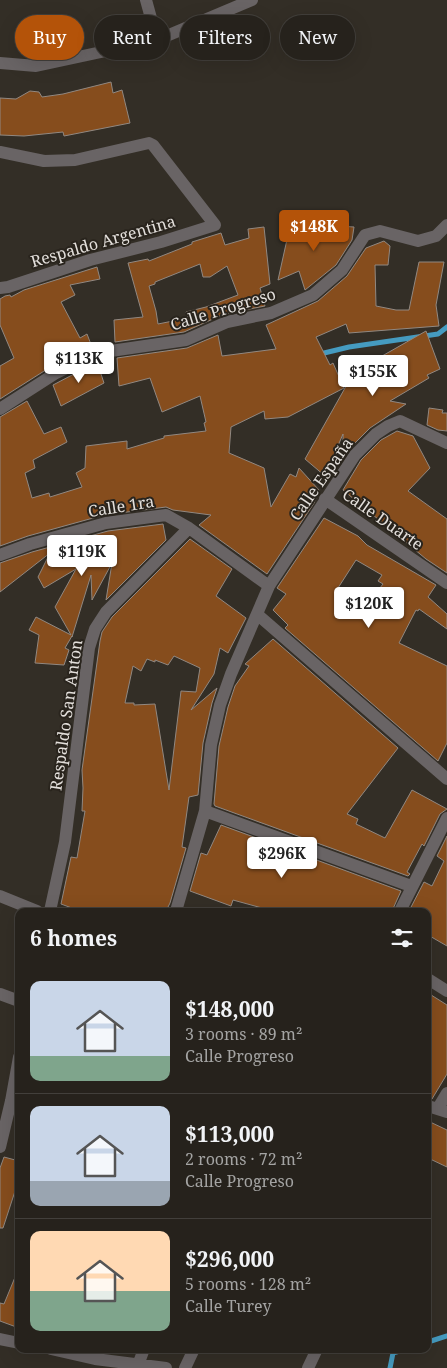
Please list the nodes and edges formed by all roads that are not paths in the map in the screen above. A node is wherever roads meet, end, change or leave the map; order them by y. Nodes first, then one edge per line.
1 (146, 0) edge
2 (252, 0) edge
3 (150, 15) edge
4 (170, 35) edge
5 (94, 54) edge
6 (0, 63) edge
7 (0, 152) edge
8 (447, 225) edge
9 (0, 288) edge
10 (0, 409) edge
11 (447, 443) edge
12 (325, 499) junction
13 (188, 528) junction
14 (0, 555) edge
15 (447, 583) edge
16 (269, 586) junction
17 (258, 615) junction
18 (447, 779) edge
19 (205, 811) junction
20 (447, 818) edge
21 (411, 886) junction
22 (0, 896) edge
23 (30, 908) edge
24 (51, 908) edge
25 (177, 908) edge
26 (401, 908) edge
27 (431, 981) edge
28 (447, 991) edge
29 (0, 994) edge
30 (15, 1000) edge
31 (15, 1080) edge
32 (447, 1093) edge
33 (437, 1109) edge
34 (0, 1147) edge
35 (0, 1339) edge
36 (15, 1342) edge
37 (61, 1353) edge
38 (142, 1353) edge
39 (192, 1353) edge
40 (315, 1353) edge
41 (93, 1364) edge
42 (138, 1365) junction
43 (166, 1368) edge
44 (185, 1368) edge
45 (308, 1368) edge

1 - 3 street
2 - 4 street
5 - 6 street
7 - 9 street, Respaldo Argentina
8 - 10 street, Calle Progreso
11 - 12 street, Calle España
12 - 15 street, Calle Duarte
12 - 16 street, Calle España
13 - 14 street, Calle 1ra
13 - 16 street
13 - 24 street, Respaldo San Anton
16 - 17 street, Calle España
17 - 18 street
17 - 19 street, Calle España
19 - 21 street
19 - 25 street, Calle España
20 - 21 street
21 - 26 street
22 - 23 street
27 - 28 street
29 - 30 street
31 - 34 street
32 - 33 street
35 - 36 street
37 - 41 street
38 - 42 street
39 - 44 street
40 - 45 street
41 - 42 street
42 - 43 street

